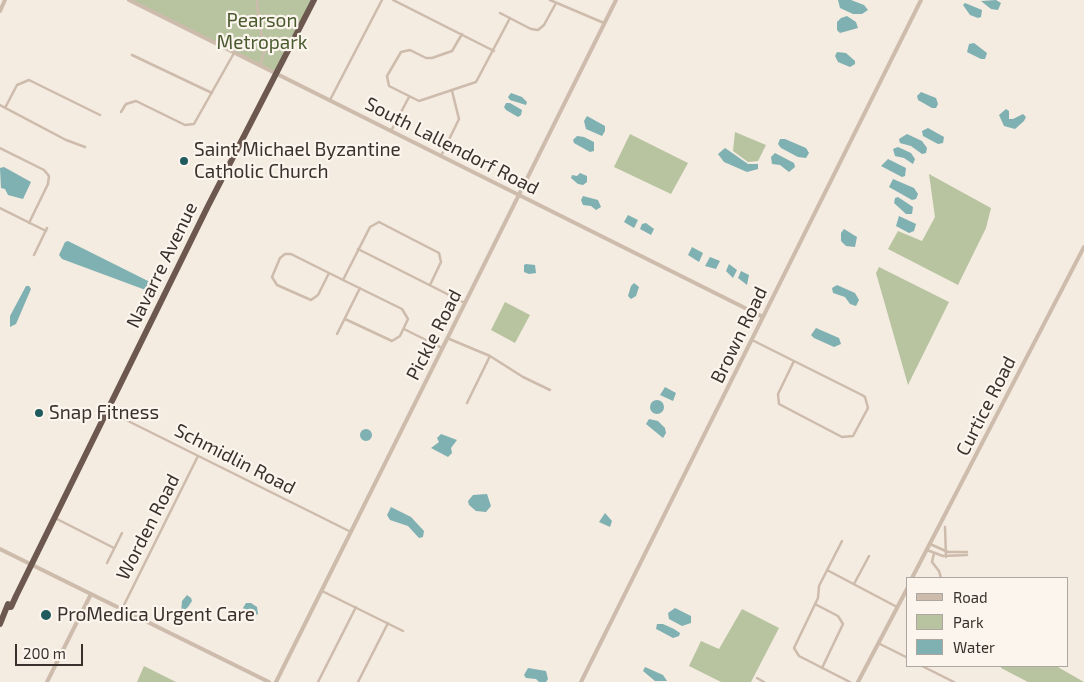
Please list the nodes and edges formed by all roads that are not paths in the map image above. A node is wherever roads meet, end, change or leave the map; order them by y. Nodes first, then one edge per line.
1 (5, 0) edge
2 (129, 0) edge
3 (257, 0) edge
4 (314, 0) edge
5 (382, 0) edge
6 (393, 0) edge
7 (550, 0) edge
8 (616, 0) edge
9 (921, 0) edge
10 (556, 3) junction
11 (0, 11) edge
12 (500, 14) dead end
13 (510, 18) junction
14 (604, 23) junction
15 (462, 34) junction
16 (494, 50) junction
17 (234, 53) junction
18 (132, 55) dead end
19 (259, 66) junction
20 (276, 75) junction
21 (452, 91) junction
22 (212, 93) junction
23 (408, 97) junction
24 (330, 100) junction
25 (0, 105) edge
26 (6, 108) junction
27 (121, 112) dead end
28 (100, 115) dead end
29 (391, 131) junction
30 (85, 147) dead end
31 (0, 148) edge
32 (441, 156) junction
33 (519, 195) junction
34 (0, 208) edge
35 (29, 223) junction
36 (1084, 247) edge
37 (358, 249) junction
38 (34, 255) dead end
39 (329, 273) junction
40 (343, 280) junction
41 (430, 285) junction
42 (360, 288) junction
43 (466, 303) junction
44 (763, 317) junction
45 (344, 319) junction
46 (404, 329) junction
47 (337, 334) dead end
48 (448, 338) junction
49 (751, 340) junction
50 (442, 348) junction
51 (490, 356) junction
52 (794, 361) junction
53 (550, 390) dead end
54 (467, 402) dead end
55 (106, 410) junction
56 (198, 456) junction
57 (51, 519) junction
58 (945, 527) dead end
59 (351, 532) junction
60 (122, 533) dead end
61 (842, 541) dead end
62 (930, 544) junction
63 (114, 548) junction
64 (0, 549) edge
65 (927, 550) junction
66 (948, 552) junction
67 (934, 553) junction
68 (869, 556) dead end
69 (946, 557) junction
70 (107, 563) dead end
71 (30, 564) junction
72 (827, 570) junction
73 (913, 577) edge
74 (940, 577) edge
75 (854, 584) junction
76 (322, 591) junction
77 (906, 591) edge
78 (91, 594) junction
79 (815, 604) junction
80 (356, 607) junction
81 (897, 607) junction
82 (122, 609) junction
83 (388, 623) junction
84 (0, 624) edge
85 (403, 631) dead end
86 (878, 643) junction
87 (906, 657) edge
88 (924, 667) edge
89 (822, 668) junction
90 (757, 678) dead end
91 (48, 682) edge
92 (269, 682) edge
93 (276, 682) edge
94 (318, 682) edge
95 (358, 682) edge
96 (582, 682) edge
97 (764, 682) edge
98 (850, 682) edge
99 (858, 682) edge
100 (954, 682) edge

1 - 11 street
2 - 17 street, South Lallendorf Road
3 - 19 street
4 - 20 highway, Navarre Avenue
5 - 24 street
6 - 15 street
7 - 10 street
8 - 14 street, Pickle Road
9 - 44 street, Brown Road
10 - 13 street
10 - 14 street
12 - 13 street
13 - 16 street
14 - 33 street, Pickle Road
15 - 16 street
15 - 23 street
16 - 21 street
17 - 19 street, South Lallendorf Road
17 - 22 street
18 - 22 street
19 - 20 street, South Lallendorf Road
20 - 24 street, South Lallendorf Road
20 - 55 highway, Navarre Avenue
21 - 23 street
21 - 32 street
22 - 27 street
23 - 29 street
24 - 29 street, South Lallendorf Road
25 - 26 street
26 - 28 street
26 - 30 street
29 - 32 street, South Lallendorf Road
31 - 35 street
32 - 33 street, South Lallendorf Road
33 - 43 street, Pickle Road
33 - 44 street, South Lallendorf Road
34 - 35 street
35 - 38 street
36 - 62 street, Curtice Road
37 - 40 street
37 - 41 street
37 - 41 street
39 - 39 street
39 - 40 street
40 - 42 street
41 - 43 street
42 - 45 street
42 - 46 street
43 - 48 street, Pickle Road
44 - 49 street, Brown Road
45 - 46 street
45 - 47 street
46 - 50 street
48 - 50 street, Pickle Road
48 - 51 street
49 - 52 street
49 - 96 street, Brown Road
50 - 59 street, Pickle Road
51 - 53 street
51 - 54 street
52 - 52 street
55 - 56 street, Schmidlin Road
55 - 57 highway, Navarre Avenue
56 - 59 street, Schmidlin Road
56 - 82 street, Worden Road
57 - 63 street
57 - 71 highway, Navarre Avenue
57 - 71 highway, Navarre Avenue
58 - 66 street
59 - 76 street, Pickle Road
60 - 63 street
61 - 72 street
62 - 65 street, Curtice Road
62 - 66 street
63 - 70 street
64 - 71 street
65 - 67 street
65 - 73 street, Curtice Road
66 - 69 street
66 - 69 street
67 - 69 street
67 - 74 street
68 - 75 street
71 - 78 street
71 - 84 highway, Navarre Avenue
72 - 75 street
72 - 79 street
75 - 81 street
76 - 80 street
76 - 93 street, Pickle Road
77 - 81 street
78 - 82 street
78 - 91 street
79 - 89 street
79 - 89 street
80 - 83 street
80 - 94 street
81 - 86 street
82 - 92 street
83 - 85 street
83 - 95 street
86 - 87 street
86 - 99 street
88 - 100 street
89 - 98 street
90 - 97 street

